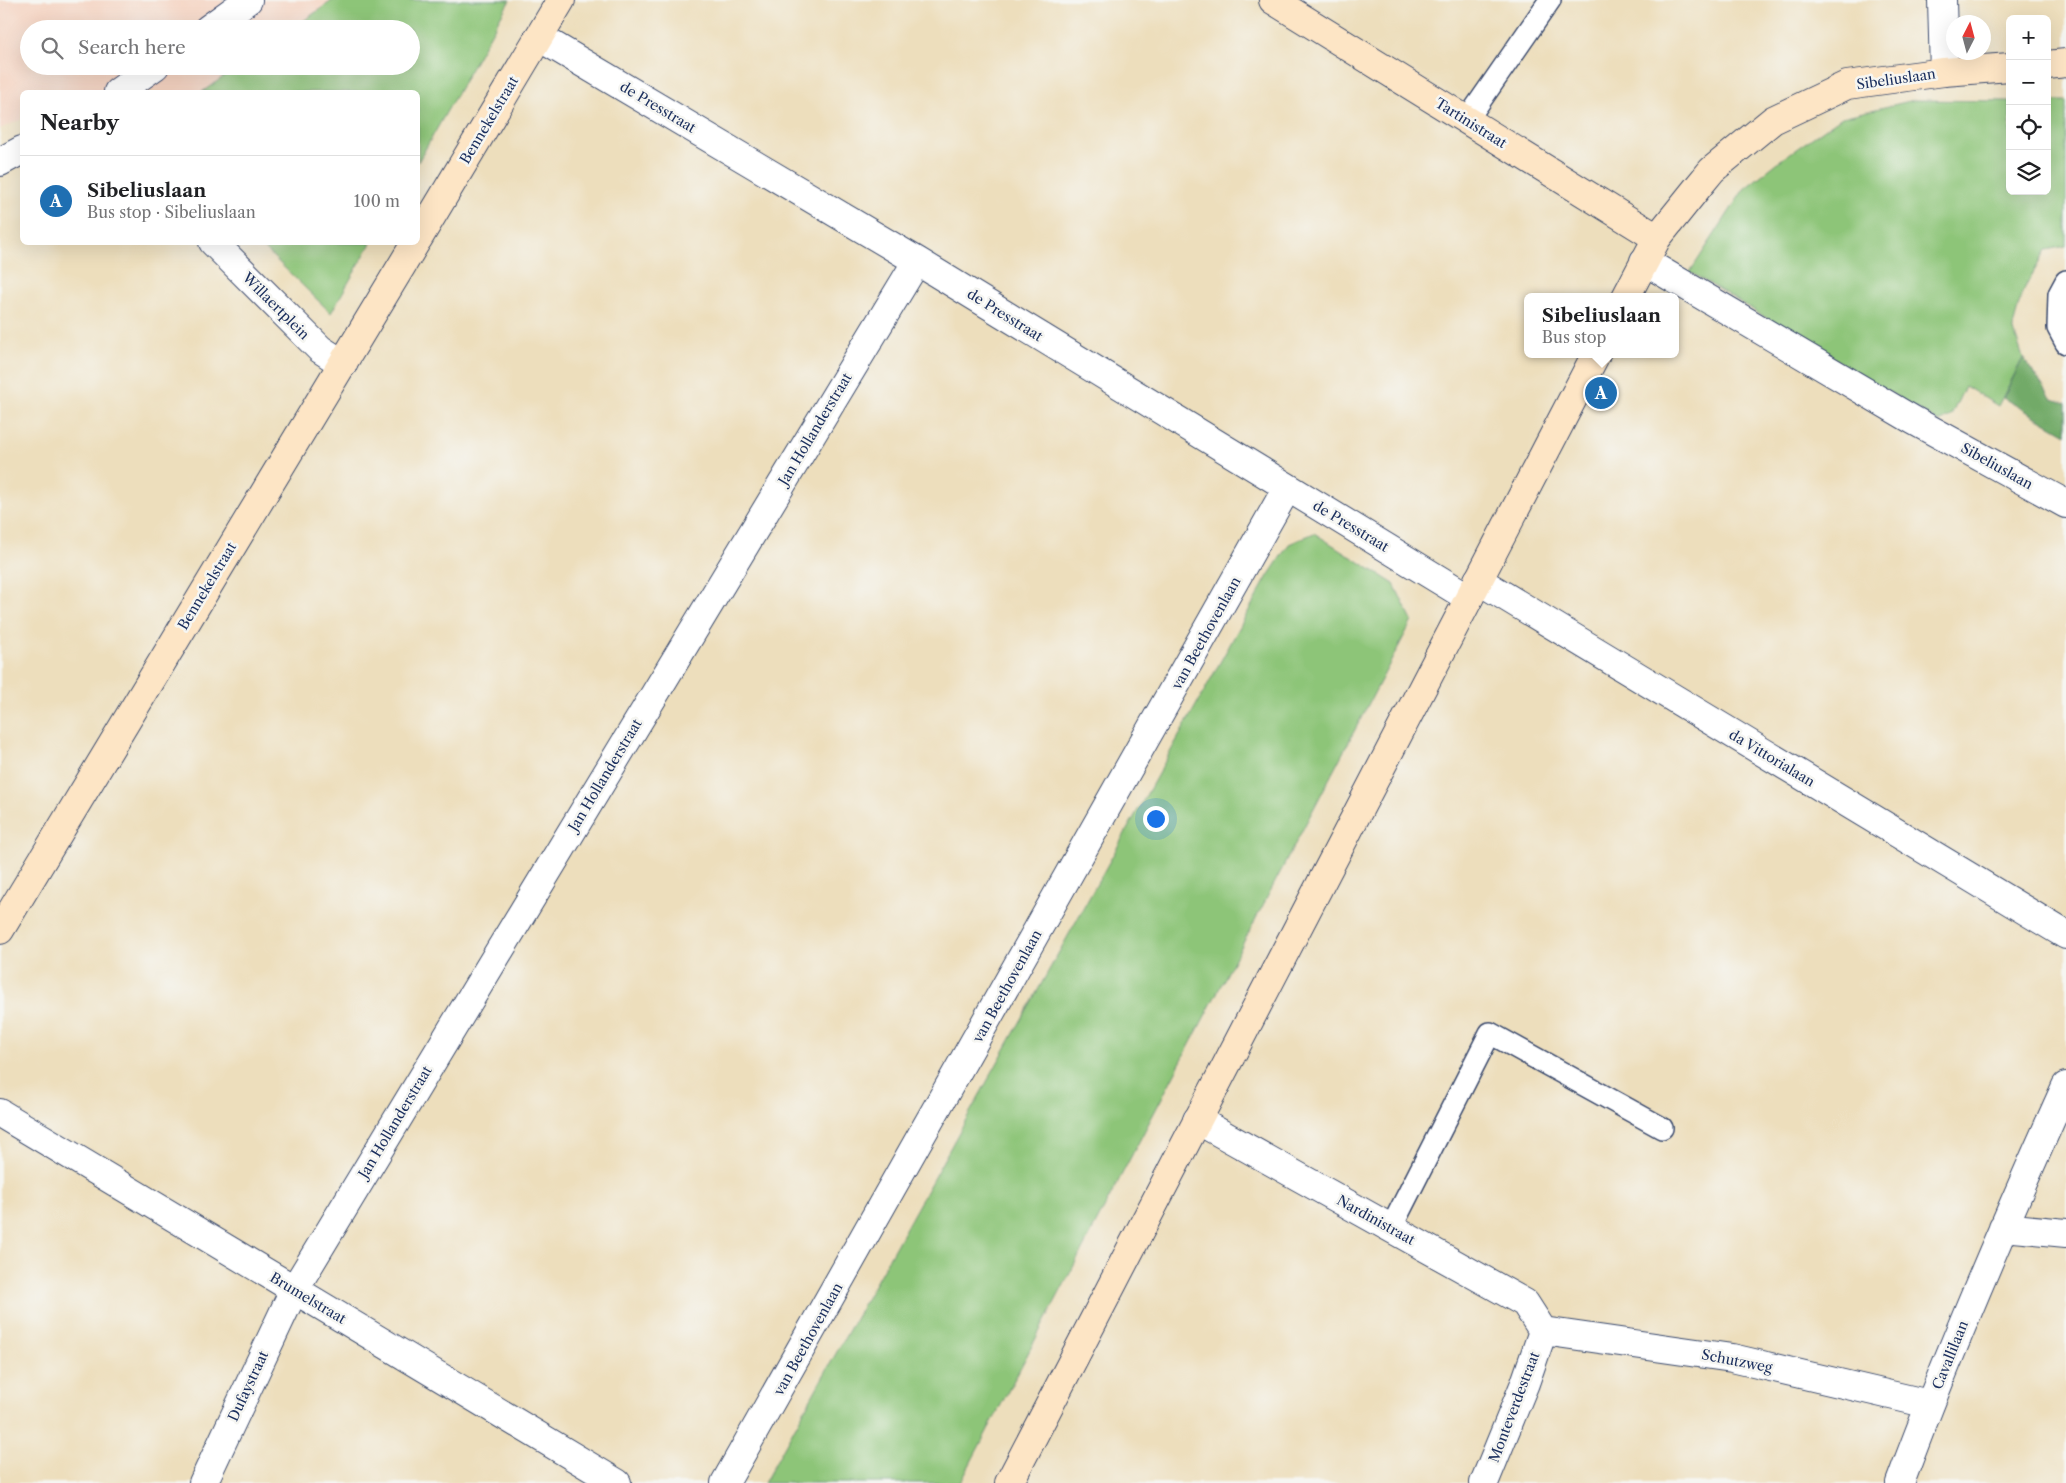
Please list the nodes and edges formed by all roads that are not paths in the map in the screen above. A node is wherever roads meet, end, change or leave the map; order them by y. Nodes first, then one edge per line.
1 (248, 0) edge
2 (561, 0) edge
3 (1550, 0) edge
4 (1942, 0) edge
5 (1283, 3) edge
6 (220, 20) edge
7 (539, 37) junction
8 (2066, 63) edge
9 (2051, 65) edge
10 (2006, 67) edge
11 (1944, 72) junction
12 (142, 75) edge
13 (121, 90) edge
14 (1466, 120) junction
15 (20, 151) edge
16 (0, 162) edge
17 (420, 236) edge
18 (217, 245) edge
19 (415, 245) edge
20 (1650, 250) junction
21 (917, 260) junction
22 (2066, 282) edge
23 (1628, 293) edge
24 (2066, 343) edge
25 (1594, 358) edge
26 (343, 364) junction
27 (1288, 488) junction
28 (2066, 504) edge
29 (1474, 589) junction
30 (0, 930) edge
31 (2066, 936) edge
32 (2066, 1086) edge
33 (0, 1113) edge
34 (1197, 1120) junction
35 (1662, 1128) dead end
36 (2002, 1227) junction
37 (1391, 1228) junction
38 (2066, 1233) edge
39 (294, 1290) junction
40 (1543, 1332) junction
41 (1929, 1404) junction
42 (203, 1483) edge
43 (617, 1483) edge
44 (725, 1483) edge
45 (1009, 1483) edge
46 (1484, 1483) edge
47 (1900, 1483) edge

1 - 6 street
2 - 7 street, Bennekelstraat
3 - 14 lane
4 - 11 street
5 - 14 street, Tartinistraat
7 - 17 street, Bennekelstraat
7 - 21 street, de Presstraat
8 - 9 street
10 - 11 street, Sibeliuslaan
11 - 20 street, Sibeliuslaan
12 - 13 street
14 - 20 street, Tartinistraat
15 - 16 street
18 - 26 street, Willaertplein
19 - 26 street, Bennekelstraat
20 - 23 street, Sibeliuslaan
20 - 28 street, Sibeliuslaan
21 - 27 street, de Presstraat
21 - 39 street, Jan Hollanderstraat
22 - 24 lane
25 - 29 street
26 - 30 street, Bennekelstraat
27 - 29 street, de Presstraat
27 - 44 street, van Beethovenlaan
29 - 31 street, da Vittorialaan
29 - 34 street
32 - 36 street, Cavallilaan
33 - 39 street, Brumelstraat
34 - 37 street, Nardinistraat
34 - 45 street
35 - 37 lane
36 - 38 street
36 - 41 street, Cavallilaan
37 - 40 street, Nardinistraat
39 - 42 street, Dufaystraat
39 - 43 street, Brumelstraat
40 - 41 street, Schutzweg
40 - 46 street, Monteverdestraat
41 - 47 street, Cavallilaan

